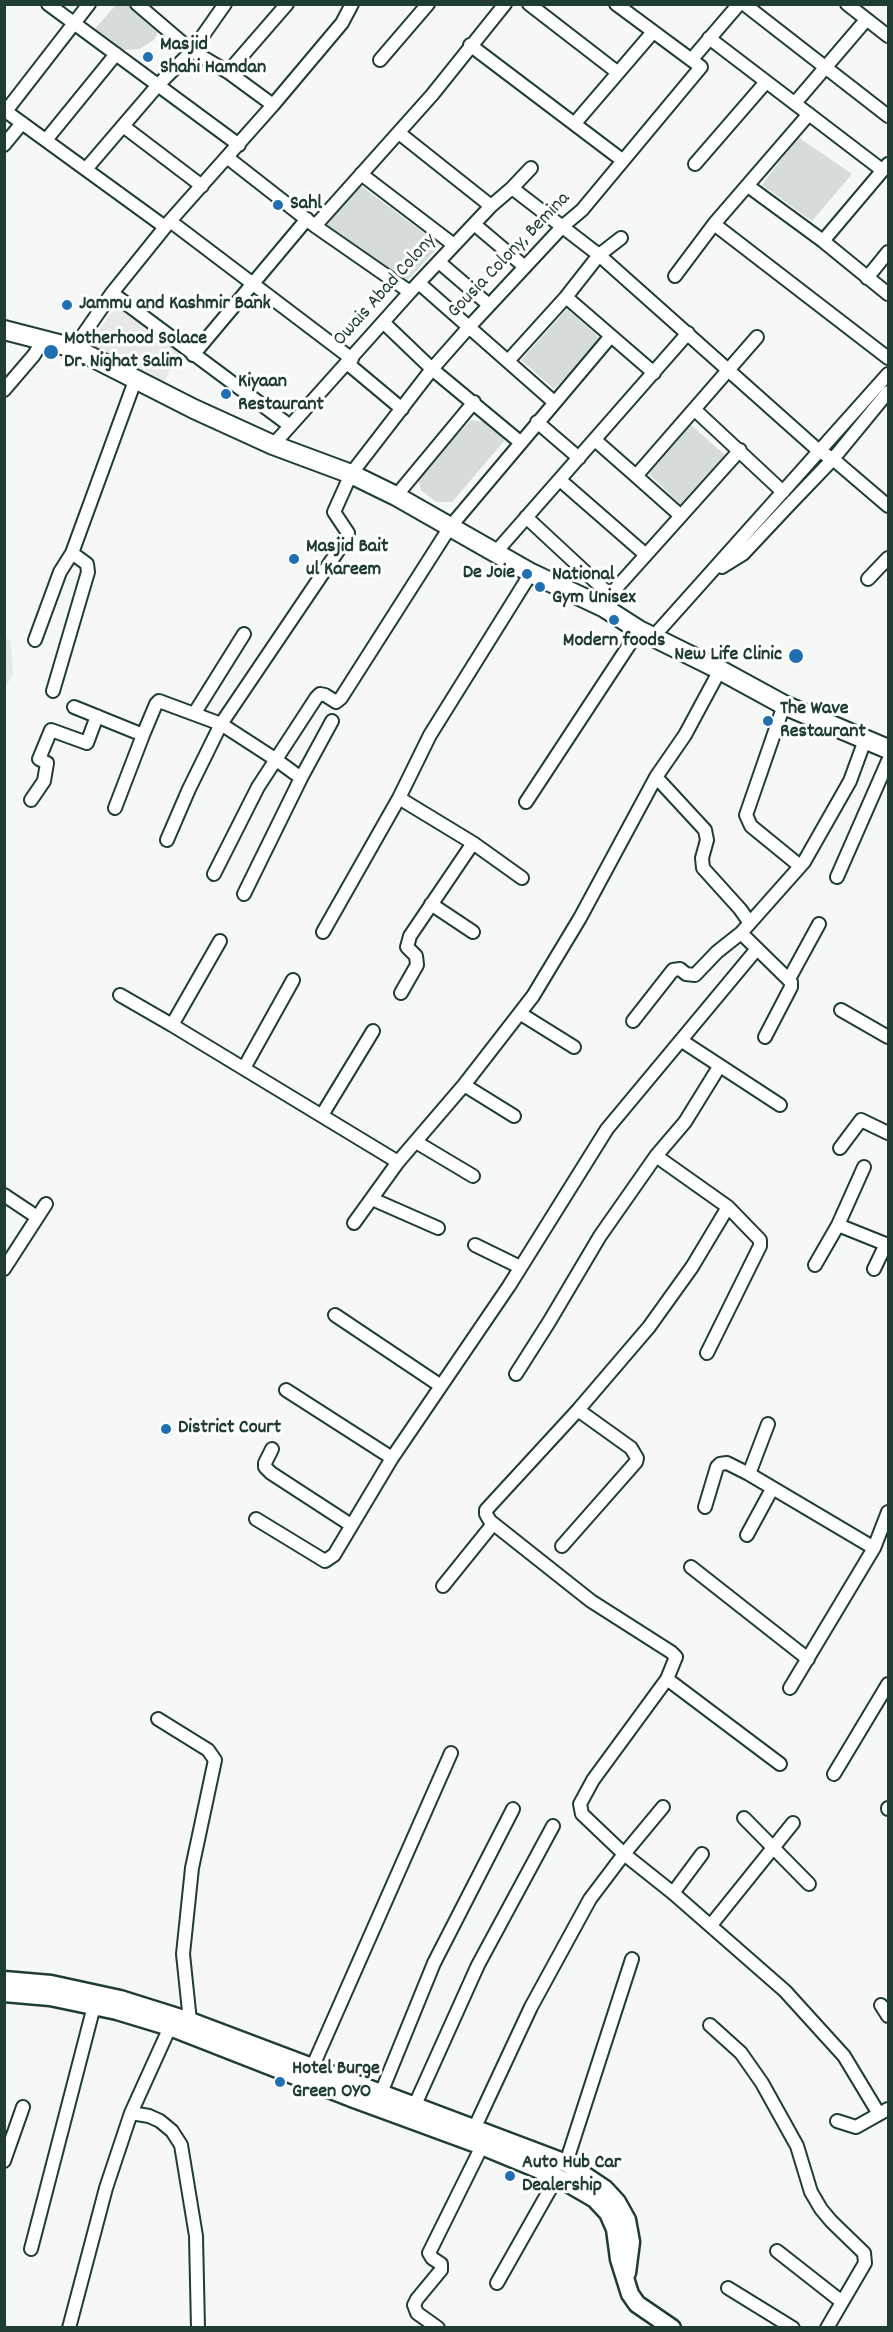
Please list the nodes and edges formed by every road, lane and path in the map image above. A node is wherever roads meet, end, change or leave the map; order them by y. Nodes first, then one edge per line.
1 (48, 4) edge
2 (89, 4) edge
3 (137, 4) edge
4 (225, 4) edge
5 (287, 4) edge
6 (352, 4) edge
7 (428, 4) edge
8 (505, 4) edge
9 (529, 4) edge
10 (616, 4) edge
11 (742, 4) edge
12 (847, 4) edge
13 (153, 9) edge
14 (866, 20) junction
15 (74, 24) junction
16 (653, 32) junction
17 (888, 36) edge
18 (709, 38) junction
19 (470, 45) junction
20 (192, 51) junction
21 (116, 54) junction
22 (381, 60) dead end
23 (696, 63) junction
24 (826, 68) junction
25 (228, 72) junction
26 (617, 72) junction
27 (766, 82) junction
28 (158, 85) junction
29 (795, 103) junction
30 (273, 105) junction
31 (5, 111) edge
32 (809, 114) junction
33 (888, 116) edge
34 (22, 123) junction
35 (574, 123) junction
36 (123, 126) junction
37 (399, 133) junction
38 (46, 140) junction
39 (4, 145) edge
40 (239, 145) junction
41 (228, 158) junction
42 (622, 160) junction
43 (695, 164) dead end
44 (885, 167) edge
45 (531, 168) dead end
46 (86, 169) junction
47 (361, 174) junction
48 (202, 186) junction
49 (748, 186) junction
50 (512, 188) junction
51 (491, 206) junction
52 (311, 223) junction
53 (167, 224) junction
54 (474, 224) junction
55 (714, 224) junction
56 (563, 226) junction
57 (621, 238) dead end
58 (823, 241) junction
59 (454, 245) junction
60 (888, 252) edge
61 (599, 255) junction
62 (439, 262) junction
63 (525, 267) junction
64 (675, 276) dead end
65 (867, 278) junction
66 (251, 284) junction
67 (415, 288) junction
68 (112, 293) junction
69 (888, 294) edge
70 (566, 297) junction
71 (489, 305) junction
72 (384, 323) junction
73 (469, 327) junction
74 (4, 330) edge
75 (688, 333) junction
76 (611, 336) junction
77 (757, 337) dead end
78 (43, 340) junction
79 (74, 348) junction
80 (193, 355) junction
81 (888, 358) edge
82 (350, 361) junction
83 (508, 361) junction
84 (432, 369) junction
85 (729, 369) junction
86 (654, 373) junction
87 (888, 374) edge
88 (136, 378) junction
89 (4, 390) edge
90 (888, 392) edge
91 (474, 402) junction
92 (554, 402) junction
93 (402, 409) junction
94 (695, 410) junction
95 (537, 422) junction
96 (289, 425) junction
97 (595, 440) junction
98 (520, 442) junction
99 (273, 445) junction
100 (740, 450) junction
101 (819, 451) junction
102 (579, 458) junction
103 (832, 459) junction
104 (351, 474) junction
105 (636, 476) junction
106 (560, 480) junction
107 (783, 492) junction
108 (396, 496) junction
109 (888, 506) edge
110 (681, 516) junction
111 (526, 517) junction
112 (450, 527) junction
113 (72, 553) junction
114 (495, 553) junction
115 (646, 555) junction
116 (888, 558) edge
117 (531, 573) junction
118 (709, 576) junction
119 (868, 579) dead end
120 (607, 601) junction
121 (647, 633) junction
122 (244, 634) dead end
123 (35, 640) dead end
124 (720, 670) junction
125 (53, 691) dead end
126 (784, 705) junction
127 (74, 707) dead end
128 (194, 714) junction
129 (98, 716) junction
130 (332, 721) dead end
131 (221, 724) junction
132 (143, 735) junction
133 (865, 740) junction
134 (888, 749) edge
135 (275, 759) junction
136 (888, 760) edge
137 (656, 777) junction
138 (301, 778) junction
139 (399, 798) junction
140 (31, 800) dead end
141 (526, 802) dead end
142 (115, 808) dead end
143 (167, 840) dead end
144 (473, 843) junction
145 (800, 866) junction
146 (214, 874) dead end
147 (837, 877) dead end
148 (522, 878) dead end
149 (244, 894) dead end
150 (431, 904) junction
151 (750, 923) junction
152 (819, 924) dead end
153 (323, 932) dead end
154 (473, 932) dead end
155 (741, 933) junction
156 (220, 941) dead end
157 (756, 951) junction
158 (789, 979) junction
159 (293, 980) dead end
160 (401, 993) dead end
161 (120, 995) dead end
162 (841, 1010) dead end
163 (520, 1014) junction
164 (633, 1021) dead end
165 (172, 1025) junction
166 (373, 1031) dead end
167 (765, 1037) dead end
168 (888, 1037) edge
169 (682, 1041) junction
170 (574, 1047) dead end
171 (718, 1067) junction
172 (244, 1068) junction
173 (464, 1085) junction
174 (780, 1105) dead end
175 (322, 1115) junction
176 (514, 1116) dead end
177 (888, 1133) edge
178 (416, 1142) junction
179 (840, 1148) dead end
180 (656, 1156) junction
181 (398, 1162) junction
182 (864, 1167) dead end
183 (473, 1176) dead end
184 (4, 1195) edge
185 (372, 1199) junction
186 (46, 1204) dead end
187 (728, 1207) junction
188 (38, 1217) junction
189 (354, 1223) dead end
190 (838, 1226) junction
191 (438, 1228) dead end
192 (887, 1244) edge
193 (475, 1245) dead end
194 (815, 1265) dead end
195 (520, 1267) junction
196 (4, 1269) edge
197 (874, 1269) dead end
198 (335, 1315) dead end
199 (707, 1353) dead end
200 (516, 1374) dead end
201 (441, 1386) junction
202 (286, 1390) dead end
203 (578, 1410) junction
204 (768, 1424) dead end
205 (272, 1449) dead end
206 (392, 1458) junction
207 (749, 1473) junction
208 (772, 1489) junction
209 (705, 1506) dead end
210 (888, 1512) edge
211 (256, 1519) dead end
212 (493, 1524) junction
213 (351, 1525) junction
214 (886, 1527) edge
215 (747, 1535) dead end
216 (562, 1546) dead end
217 (874, 1548) junction
218 (691, 1568) dead end
219 (443, 1586) dead end
220 (808, 1659) junction
221 (667, 1679) junction
222 (888, 1684) edge
223 (790, 1689) dead end
224 (158, 1719) dead end
225 (451, 1754) dead end
226 (780, 1764) dead end
227 (834, 1773) dead end
228 (663, 1807) dead end
229 (513, 1809) dead end
230 (744, 1818) dead end
231 (793, 1823) dead end
232 (553, 1826) dead end
233 (774, 1848) junction
234 (624, 1854) junction
235 (702, 1854) dead end
236 (809, 1884) dead end
237 (673, 1893) junction
238 (711, 1926) junction
239 (632, 1959) dead end
240 (4, 1980) edge
241 (4, 1993) edge
242 (881, 2005) dead end
243 (94, 2006) junction
244 (888, 2016) edge
245 (190, 2021) junction
246 (710, 2025) dead end
247 (170, 2027) junction
248 (312, 2068) junction
249 (381, 2093) junction
250 (23, 2107) dead end
251 (414, 2107) junction
252 (884, 2111) edge
253 (131, 2113) junction
254 (837, 2121) dead end
255 (474, 2129) junction
256 (482, 2146) junction
257 (4, 2161) edge
258 (561, 2170) junction
259 (32, 2249) dead end
260 (777, 2251) dead end
261 (497, 2283) dead end
262 (728, 2288) dead end
263 (842, 2302) junction
264 (69, 2328) edge
265 (198, 2328) edge
266 (438, 2328) edge
267 (672, 2328) edge
268 (793, 2328) edge
269 (827, 2328) edge

1 - 15 street
2 - 15 street
3 - 13 street
4 - 20 street
5 - 25 street
6 - 30 street
7 - 22 street
8 - 19 street
9 - 26 street
10 - 16 street
11 - 18 street, Gousia Colony, Bemina
11 - 24 street
12 - 14 street
13 - 20 street
14 - 17 street
14 - 24 street
15 - 21 street
15 - 31 street
16 - 23 street
16 - 26 street
18 - 23 street, Gousia Colony, Bemina
18 - 27 street
19 - 35 street
19 - 37 street
20 - 25 street
20 - 28 street
21 - 28 street
21 - 38 street
23 - 42 street, Gousia Colony, Bemina
24 - 29 street
24 - 33 street
25 - 30 street
26 - 35 street
27 - 29 street
27 - 43 street
28 - 36 street
28 - 40 street
29 - 32 street
30 - 40 street
31 - 34 street
32 - 44 street
32 - 49 street
34 - 38 street
34 - 39 street
35 - 42 street
36 - 46 street
36 - 48 street
37 - 47 street
37 - 51 street
38 - 46 street
40 - 41 street
41 - 48 street
41 - 52 street
42 - 56 street, Gousia Colony, Bemina
44 - 58 street
45 - 50 street, Owais Abad Colony
46 - 53 street
47 - 52 street
47 - 59 street
48 - 53 street
49 - 55 street
49 - 58 street
50 - 51 street, Owais Abad Colony
50 - 56 street
51 - 54 street, Owais Abad Colony
52 - 66 street
52 - 67 street
53 - 66 street
53 - 68 street
54 - 59 street, Owais Abad Colony
54 - 63 street
55 - 64 street
55 - 81 street
56 - 61 street
56 - 63 street, Gousia Colony, Bemina
57 - 61 street
58 - 65 street
59 - 62 street, Owais Abad Colony
60 - 65 street
61 - 70 street
61 - 75 street
62 - 67 street, Owais Abad Colony
62 - 71 street
63 - 71 street, Gousia Colony, Bemina
65 - 69 street
66 - 80 street
66 - 82 street
67 - 72 street, Owais Abad Colony
67 - 73 street
68 - 79 street
68 - 80 street
70 - 76 street
70 - 83 street
71 - 73 street, Gousia Colony, Bemina
72 - 82 street, Owais Abad Colony
72 - 84 street
73 - 83 street
73 - 84 street, Gousia Colony, Bemina
74 - 78 main road
75 - 85 street
75 - 86 street
76 - 86 street
76 - 92 street
77 - 85 street
78 - 79 main road
78 - 89 street
79 - 88 main road
80 - 96 street
82 - 93 street
82 - 96 street, Owais Abad Colony
83 - 92 street
84 - 91 street
84 - 93 street, Gousia Colony, Bemina
85 - 94 street
85 - 101 street
86 - 97 street
87 - 101 street
88 - 99 main road
88 - 113 street
90 - 103 street
91 - 98 street
91 - 108 street
92 - 95 street
93 - 104 street, Gousia Colony, Bemina
94 - 100 street
94 - 105 street
95 - 98 street
95 - 102 street
96 - 99 street, Owais Abad Colony
97 - 102 street
97 - 105 street
98 - 112 street
99 - 104 main road
100 - 107 street
100 - 110 street
101 - 103 street
101 - 107 street
102 - 106 street
103 - 109 street
103 - 118 street
104 - 108 main road
104 - 131 street, Gousia Colony, Bemina
105 - 110 street
106 - 111 street
106 - 115 street
107 - 118 street
108 - 112 main road
110 - 115 street
111 - 114 street
111 - 120 street
112 - 114 main road
112 - 135 street
113 - 123 street
113 - 125 street
114 - 117 main road
115 - 120 street
116 - 119 street
117 - 120 main road
117 - 139 street
118 - 121 street
120 - 121 main road
121 - 124 main road
121 - 141 street
122 - 128 street
124 - 126 main road
124 - 137 street
126 - 133 main road
126 - 145 street
127 - 129 street
128 - 131 street
128 - 132 street
129 - 132 street
129 - 140 street
130 - 138 street
131 - 135 street
131 - 143 street
132 - 142 street
133 - 134 main road
133 - 145 street
135 - 138 street
135 - 146 street
136 - 147 street
137 - 151 street
137 - 163 street
138 - 149 street
139 - 144 street
139 - 153 street
144 - 148 street
144 - 150 street
145 - 151 street
150 - 154 street
150 - 160 street
151 - 155 street
152 - 158 street
155 - 157 street
155 - 164 street
156 - 165 street
157 - 158 street
157 - 169 street
158 - 167 street
159 - 172 street
161 - 165 street
162 - 168 street
163 - 170 street
163 - 173 street
165 - 172 street
166 - 175 street
169 - 171 street
169 - 195 street
171 - 174 street
171 - 180 street
172 - 175 street
173 - 176 street
173 - 178 street
175 - 181 street
177 - 179 street
178 - 181 street
178 - 183 street
180 - 187 street
180 - 200 street
181 - 185 street
182 - 190 street
184 - 188 street
185 - 189 street
185 - 191 street
186 - 188 street
187 - 199 street
187 - 203 street
188 - 196 street
190 - 192 street
190 - 194 street
192 - 197 street
193 - 195 street
195 - 201 street
198 - 201 street
201 - 206 street
202 - 206 street
203 - 212 street
203 - 216 street
204 - 207 street
205 - 213 street
206 - 213 street
207 - 208 street
207 - 209 street
208 - 215 street
208 - 217 street
210 - 214 street
211 - 213 street
212 - 219 street
212 - 221 street
214 - 217 street
217 - 220 street
218 - 220 street
220 - 223 street
221 - 226 street
221 - 234 street
222 - 227 street
224 - 245 street
225 - 248 street
228 - 234 street
229 - 249 street
230 - 233 street
231 - 233 street
232 - 251 street
233 - 236 street
233 - 238 street
234 - 237 street
234 - 255 street
235 - 237 street
237 - 238 street
238 - 252 street
239 - 258 street
240 - 245 street
241 - 243 street
242 - 244 street
243 - 247 street
243 - 259 street
245 - 248 street
246 - 263 street
247 - 253 street
247 - 256 street
248 - 249 street
249 - 251 street
250 - 257 street
251 - 255 street
252 - 254 street
253 - 264 street
253 - 265 street
255 - 258 street
256 - 258 street
256 - 266 street
258 - 261 street
258 - 267 street
260 - 263 street
262 - 268 street
263 - 269 street

